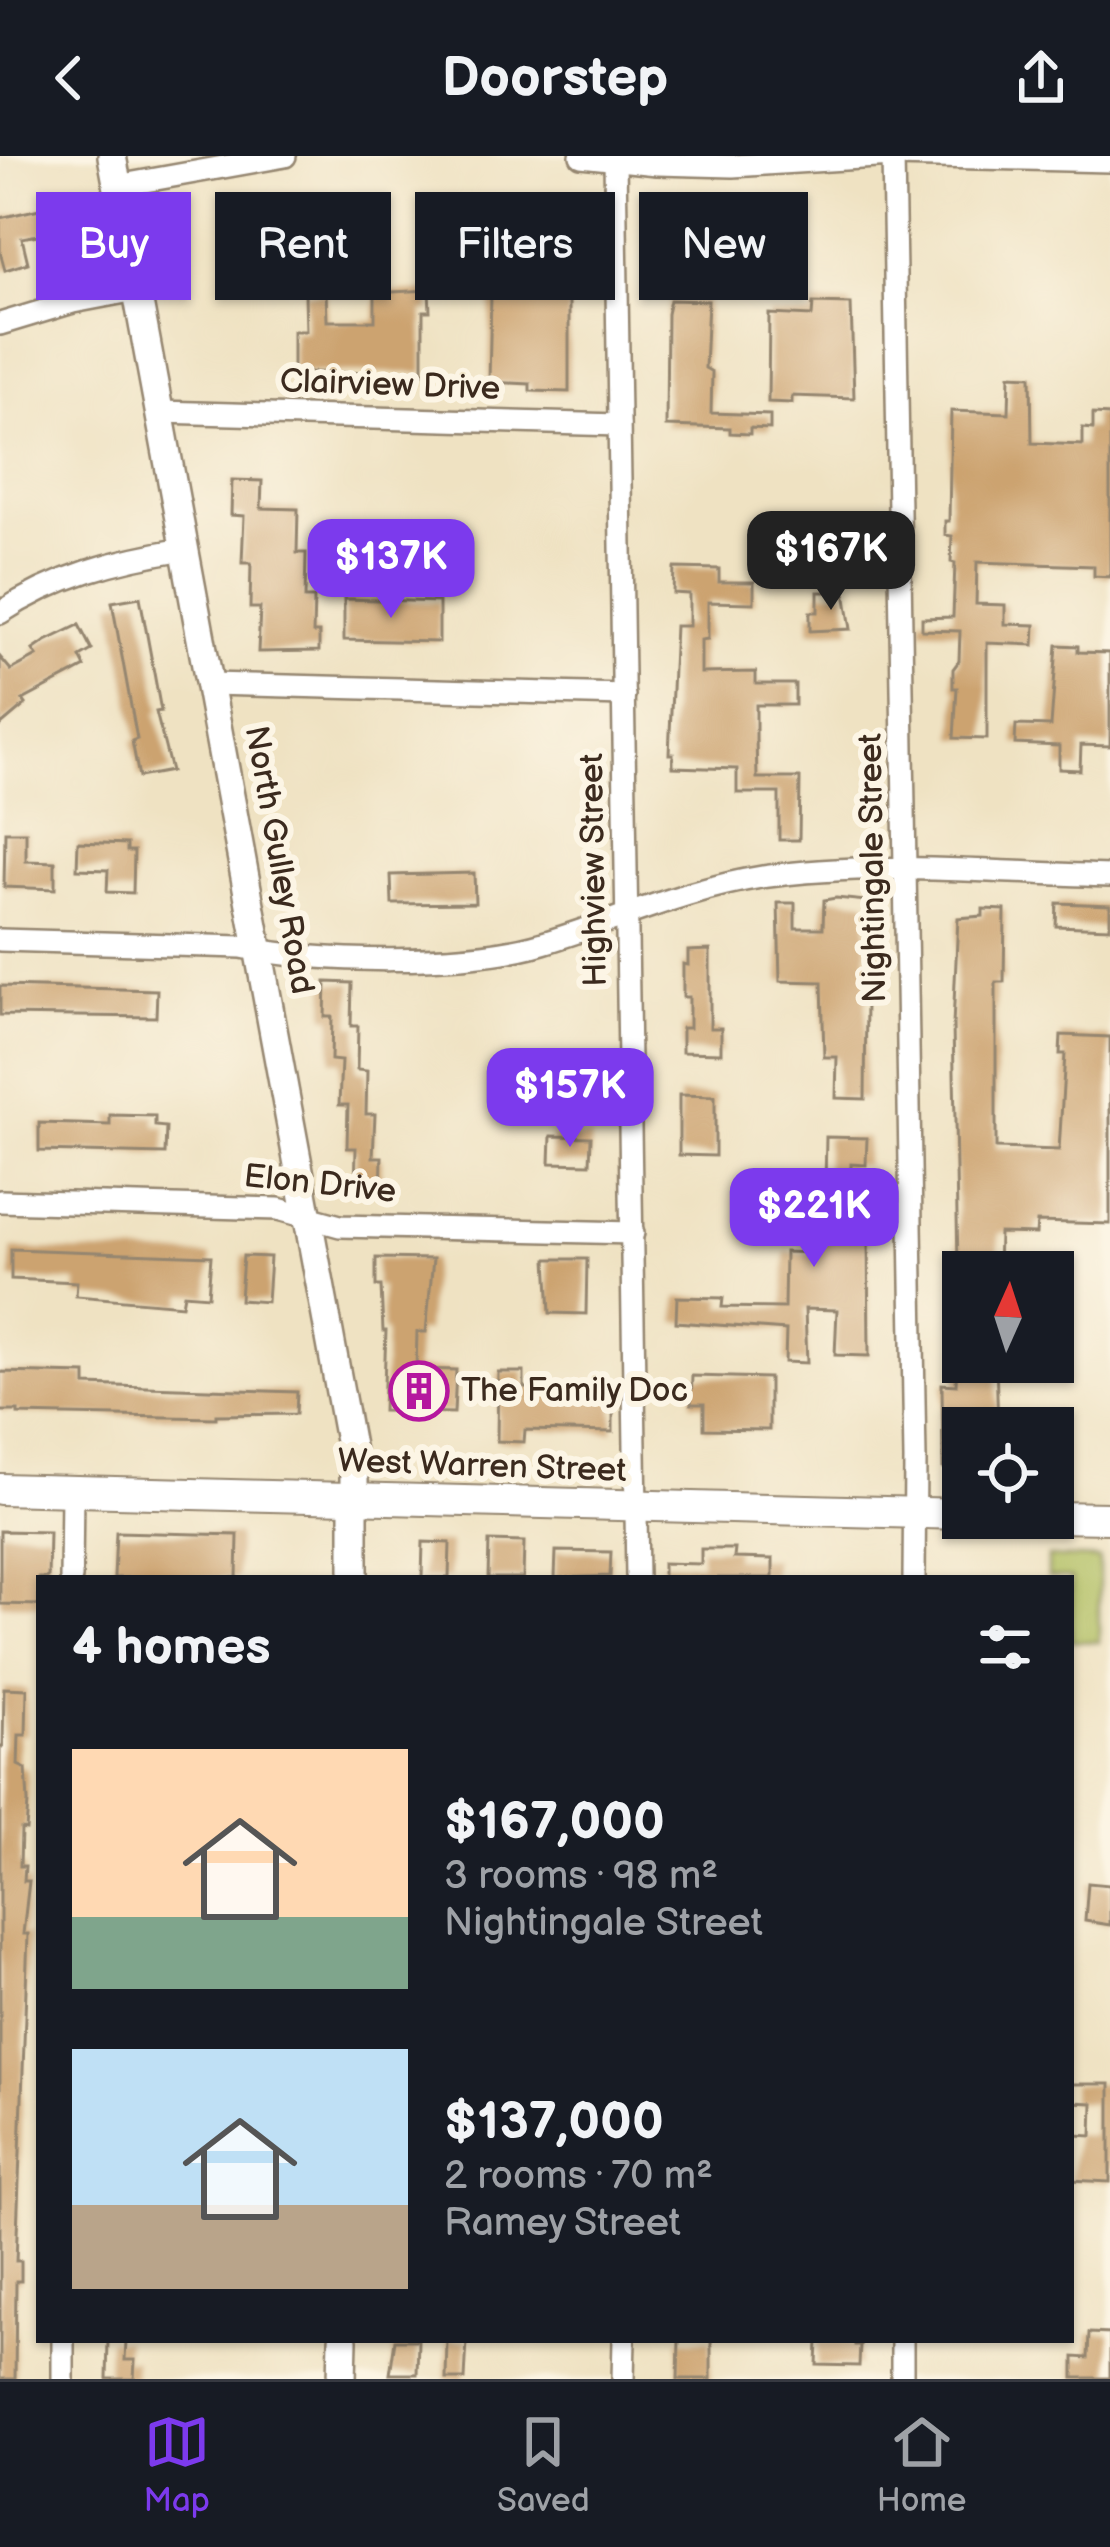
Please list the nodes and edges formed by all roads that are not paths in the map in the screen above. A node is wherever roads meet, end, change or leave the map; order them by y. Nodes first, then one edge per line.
1 (112, 156) edge
2 (285, 156) edge
3 (581, 156) edge
4 (893, 156) edge
5 (615, 160) junction
6 (1110, 160) edge
7 (117, 186) junction
8 (118, 192) edge
9 (84, 300) edge
10 (138, 300) edge
11 (0, 324) edge
12 (159, 412) junction
13 (619, 424) junction
14 (185, 549) junction
15 (0, 613) edge
16 (210, 684) junction
17 (624, 695) junction
18 (906, 871) junction
19 (1110, 876) edge
20 (627, 914) junction
21 (0, 940) edge
22 (259, 950) junction
23 (0, 1201) edge
24 (308, 1218) junction
25 (633, 1233) junction
26 (0, 1489) edge
27 (72, 1491) junction
28 (355, 1498) junction
29 (636, 1506) junction
30 (914, 1513) junction
31 (942, 1514) edge
32 (1074, 1517) edge
33 (1110, 1518) edge
34 (71, 1575) edge
35 (354, 1575) edge
36 (637, 1575) edge
37 (914, 1575) edge
38 (63, 2343) edge
39 (343, 2343) edge
40 (624, 2343) edge
41 (902, 2343) edge
42 (63, 2379) edge
43 (342, 2379) edge
44 (623, 2379) edge
45 (902, 2379) edge

1 - 7 street, North Gulley Road
2 - 7 street
3 - 5 street
4 - 5 street
4 - 6 street
4 - 18 street, Nightingale Street
5 - 13 street, Highview Street
7 - 8 street, North Gulley Road
9 - 11 street
10 - 12 street, North Gulley Road
12 - 13 street, Clairview Drive
12 - 14 street, North Gulley Road
13 - 17 street, Highview Street
14 - 15 street
14 - 16 street, North Gulley Road
16 - 17 street
16 - 22 street, North Gulley Road
17 - 20 street, Highview Street
18 - 19 street
18 - 20 street
18 - 30 street, Nightingale Street
20 - 22 street
20 - 25 street, Highview Street
21 - 22 street
22 - 24 street, North Gulley Road
23 - 24 street, Elon Drive
24 - 25 street, Elon Drive
24 - 28 street, North Gulley Road
25 - 29 street, Highview Street
26 - 27 main road, West Warren Street
27 - 28 main road, West Warren Street
27 - 34 street
28 - 29 main road, West Warren Street
28 - 35 street, North Gulley Road
29 - 30 main road, West Warren Street
29 - 36 street, Highview Street
30 - 31 main road, West Warren Street
30 - 37 street, Nightingale Street
32 - 33 main road
38 - 42 street
39 - 43 street
40 - 44 street
41 - 45 street

